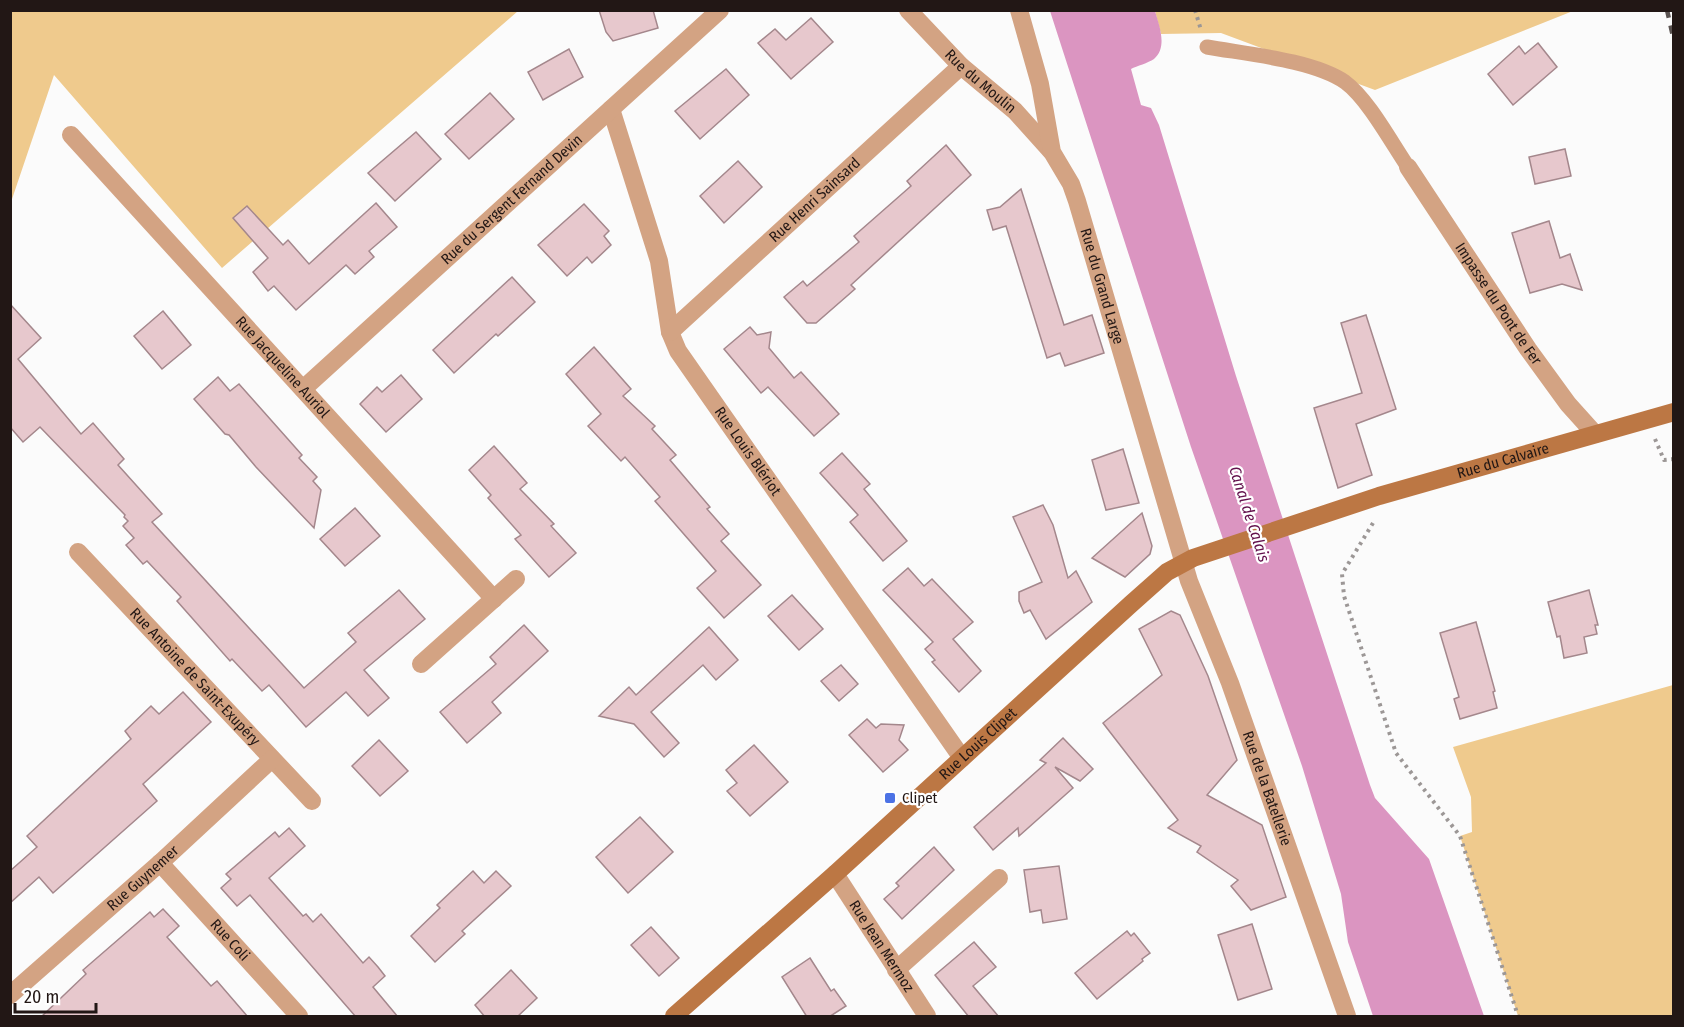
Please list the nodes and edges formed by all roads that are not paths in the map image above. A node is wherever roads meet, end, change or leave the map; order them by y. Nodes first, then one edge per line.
1 (720, 10) edge
2 (908, 10) edge
3 (1018, 10) edge
4 (1207, 47) dead end
5 (961, 66) junction
6 (611, 109) junction
7 (71, 135) dead end
8 (1052, 152) junction
9 (1407, 167) joint
10 (670, 332) junction
11 (303, 389) junction
12 (1674, 412) edge
13 (1595, 434) junction
14 (78, 552) dead end
15 (1208, 553) joint
16 (1184, 563) junction
17 (516, 579) dead end
18 (494, 598) junction
19 (421, 664) dead end
20 (962, 758) junction
21 (272, 759) junction
22 (312, 801) dead end
23 (160, 862) junction
24 (835, 874) junction
25 (999, 878) dead end
26 (897, 970) junction
27 (10, 995) edge
28 (298, 1017) edge
29 (674, 1017) edge
30 (927, 1017) edge
31 (1347, 1017) edge

1 - 6 street, Rue du Sergent Fernand Devin
2 - 5 street, Rue du Moulin
3 - 8 street, Rue du Grand Large
4 - 9 lane
5 - 8 street, Rue du Moulin
5 - 10 street, Rue Henri Sainsard
6 - 10 street, Rue Louis Blériot
6 - 11 street, Rue du Sergent Fernand Devin
7 - 11 street, Rue Jacqueline Auriol
8 - 16 street, Rue du Grand Large
9 - 13 street, Impasse du Pont de Fer
10 - 20 street, Rue Louis Blériot
11 - 18 street, Rue Jacqueline Auriol
12 - 13 street, Rue du Calvaire
13 - 15 street, Rue du Calvaire
14 - 21 street, Rue Antoine de Saint-Exupéry
15 - 16 street, Rue Louis Clipet
16 - 20 street, Rue Louis Clipet
16 - 31 street, Rue de la Batellerie
17 - 18 street
18 - 19 street
20 - 24 street, Rue Louis Clipet
21 - 22 street, Rue Antoine de Saint-Exupéry
21 - 23 street, Rue Guynemer
23 - 27 street, Rue Guynemer
23 - 28 street, Rue Coli
24 - 26 street, Rue Jean Mermoz
24 - 29 street, Rue Louis Clipet
25 - 26 street
26 - 30 street, Rue Jean Mermoz

